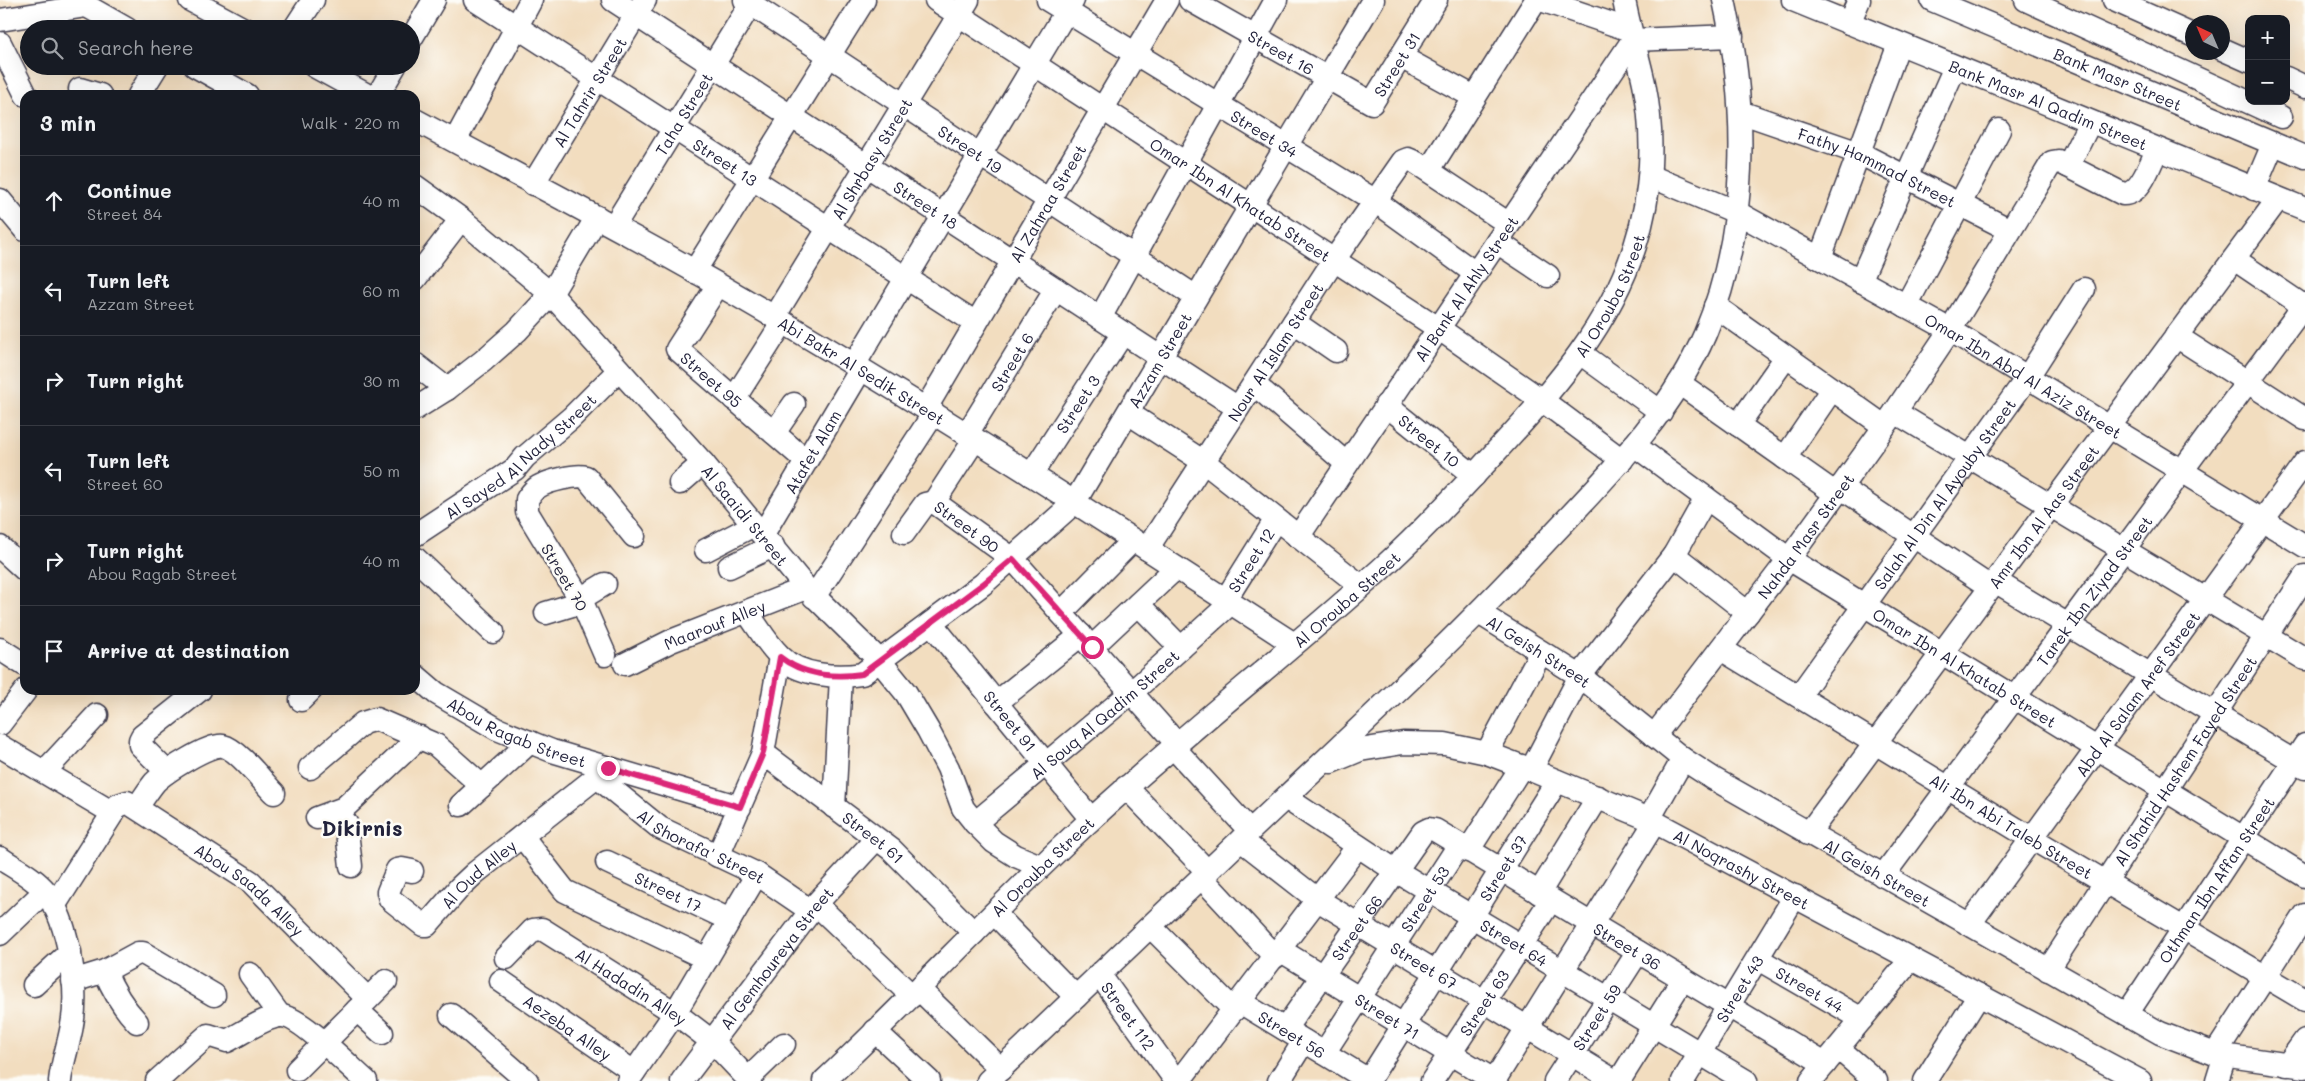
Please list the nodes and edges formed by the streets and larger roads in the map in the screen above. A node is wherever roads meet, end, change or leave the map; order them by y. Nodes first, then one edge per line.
1 (190, 0) edge
2 (313, 0) edge
3 (434, 0) edge
4 (475, 0) edge
5 (531, 0) edge
6 (613, 0) edge
7 (864, 0) edge
8 (936, 0) edge
9 (1167, 0) edge
10 (1190, 0) edge
11 (1276, 0) edge
12 (1436, 0) edge
13 (1536, 0) edge
14 (1541, 0) edge
15 (1624, 0) edge
16 (1724, 0) edge
17 (1793, 0) edge
18 (1859, 0) edge
19 (1932, 0) edge
20 (2026, 0) edge
21 (2114, 0) edge
22 (750, 1) edge
23 (81, 3) edge
24 (1365, 3) edge
25 (1062, 4) edge
26 (641, 8) edge
27 (964, 8) edge
28 (0, 20) edge
29 (110, 20) edge
30 (227, 20) edge
31 (300, 20) edge
32 (1849, 23) junction
33 (420, 24) edge
34 (516, 26) junction
35 (2185, 33) edge
36 (1631, 35) junction
37 (1732, 36) junction
38 (1255, 37) junction
39 (0, 43) edge
40 (1899, 44) junction
41 (2230, 53) edge
42 (1135, 54) junction
43 (829, 56) junction
44 (1401, 57) junction
45 (2247, 60) edge
46 (1034, 64) junction
47 (713, 66) junction
48 (1955, 66) junction
49 (151, 75) edge
50 (209, 75) edge
51 (329, 75) edge
52 (390, 75) edge
53 (597, 78) junction
54 (1326, 78) junction
55 (2290, 80) edge
56 (2305, 87) edge
57 (24, 90) edge
58 (142, 90) edge
59 (232, 90) edge
60 (353, 90) edge
61 (381, 90) edge
62 (1474, 97) junction
63 (1372, 103) joint
64 (904, 105) junction
65 (1218, 105) junction
66 (1102, 109) junction
67 (1740, 112) junction
68 (791, 116) junction
69 (2281, 117) dead end
70 (2090, 122) junction
71 (420, 123) edge
72 (674, 128) junction
73 (1999, 130) dead end
74 (455, 142) junction
75 (2273, 144) junction
76 (1285, 146) junction
77 (2157, 150) junction
78 (1858, 152) junction
79 (980, 155) junction
80 (2305, 157) edge
81 (1185, 163) junction
82 (867, 166) junction
83 (2068, 166) junction
84 (1429, 170) junction
85 (1650, 176) junction
86 (1906, 177) junction
87 (752, 179) junction
88 (533, 184) junction
89 (2254, 189) junction
90 (420, 190) edge
91 (2278, 199) junction
92 (0, 200) edge
93 (1048, 200) junction
94 (1374, 200) junction
95 (1250, 205) junction
96 (1960, 205) junction
97 (2305, 209) edge
98 (1736, 212) junction
99 (944, 216) junction
100 (461, 219) junction
101 (605, 222) junction
102 (20, 224) edge
103 (829, 228) junction
104 (2010, 230) junction
105 (1503, 233) junction
106 (1134, 256) junction
107 (1820, 258) junction
108 (2234, 259) junction
109 (1334, 260) junction
110 (1012, 261) junction
111 (420, 272) edge
112 (694, 272) junction
113 (1476, 273) junction
114 (1548, 276) dead end
115 (906, 278) junction
116 (1860, 281) junction
117 (718, 285) junction
118 (1056, 289) junction
119 (2084, 290) dead end
120 (551, 294) junction
121 (1196, 298) junction
122 (1714, 306) junction
123 (1906, 306) junction
124 (2304, 306) edge
125 (1100, 318) junction
126 (779, 319) junction
127 (1294, 322) junction
128 (976, 323) junction
129 (1438, 328) junction
130 (1950, 330) junction
131 (1123, 333) junction
132 (2176, 336) junction
133 (1336, 351) dead end
134 (1580, 353) junction
135 (1786, 357) junction
136 (1161, 358) junction
137 (858, 367) junction
138 (420, 368) edge
139 (619, 370) junction
140 (2027, 378) junction
141 (2247, 382) junction
142 (1679, 383) junction
143 (1254, 384) junction
144 (448, 389) junction
145 (1832, 389) junction
146 (734, 399) junction
147 (1543, 400) junction
148 (794, 404) dead end
149 (1386, 405) junction
150 (420, 406) edge
151 (1238, 408) junction
152 (930, 410) junction
153 (1662, 412) junction
154 (1128, 413) junction
155 (1889, 419) junction
156 (2305, 419) edge
157 (1738, 425) junction
158 (2109, 427) junction
159 (774, 433) junction
160 (971, 436) junction
161 (1628, 452) junction
162 (1970, 457) junction
163 (1785, 458) junction
164 (805, 460) junction
165 (1204, 462) junction
166 (2305, 462) edge
167 (520, 463) junction
168 (704, 463) junction
169 (1347, 464) junction
170 (2181, 471) junction
171 (1031, 475) junction
172 (1474, 476) junction
173 (680, 483) dead end
174 (1838, 491) junction
175 (532, 493) junction
176 (1706, 498) junction
177 (934, 502) junction
178 (1074, 503) junction
179 (2050, 506) junction
180 (1276, 519) junction
181 (2262, 520) junction
182 (420, 532) edge
183 (904, 533) dead end
184 (763, 535) junction
185 (634, 536) dead end
186 (1913, 536) junction
187 (1298, 537) junction
188 (1140, 545) junction
189 (2305, 546) edge
190 (0, 547) edge
191 (706, 550) dead end
192 (2123, 550) junction
193 (1674, 555) junction
194 (1013, 559) junction
195 (1789, 559) junction
196 (420, 563) edge
197 (20, 565) edge
198 (729, 567) dead end
199 (1176, 568) junction
200 (2305, 576) edge
201 (605, 584) dead end
202 (1992, 584) junction
203 (1361, 586) junction
204 (810, 593) junction
205 (2204, 599) junction
206 (581, 600) junction
207 (1229, 601) junction
208 (1138, 604) junction
209 (1864, 605) junction
210 (747, 612) junction
211 (546, 613) dead end
212 (1061, 613) junction
213 (1479, 613) junction
214 (1748, 613) junction
215 (931, 623) junction
216 (2067, 625) junction
217 (493, 632) dead end
218 (2266, 636) junction
219 (1086, 641) junction
220 (1294, 644) junction
221 (1181, 648) junction
222 (0, 649) edge
223 (1721, 649) junction
224 (1541, 652) junction
225 (1941, 653) junction
226 (780, 657) junction
227 (615, 659) joint
228 (2305, 659) edge
229 (20, 661) edge
230 (880, 662) junction
231 (2150, 675) junction
232 (1580, 676) junction
233 (840, 677) junction
234 (420, 679) edge
235 (1132, 692) junction
236 (22, 695) edge
237 (194, 695) edge
238 (1799, 696) junction
239 (2014, 697) junction
240 (996, 703) junction
241 (2215, 714) junction
242 (97, 715) dead end
243 (0, 724) edge
244 (1654, 736) junction
245 (420, 737) junction
246 (530, 742) junction
247 (1875, 742) junction
248 (0, 746) edge
249 (1176, 746) junction
250 (2098, 747) junction
251 (763, 753) junction
252 (1487, 754) junction
253 (2301, 758) edge
254 (1683, 759) junction
255 (1046, 764) junction
256 (1321, 766) junction
257 (310, 768) dead end
258 (1526, 768) junction
259 (44, 771) junction
260 (167, 772) junction
261 (602, 772) junction
262 (1557, 781) junction
263 (482, 786) junction
264 (1948, 787) junction
265 (1126, 788) junction
266 (2165, 789) junction
267 (274, 793) dead end
268 (1598, 797) junction
269 (1286, 798) junction
270 (462, 805) dead end
271 (740, 807) junction
272 (834, 807) junction
273 (123, 808) junction
274 (1091, 819) junction
275 (1652, 820) junction
276 (975, 823) junction
277 (1429, 829) joint
278 (1808, 834) junction
279 (522, 836) junction
280 (1246, 836) junction
281 (2031, 838) junction
282 (2243, 838) junction
283 (876, 839) junction
284 (1358, 846) junction
285 (1464, 848) junction
286 (718, 856) junction
287 (0, 858) edge
288 (607, 862) dead end
289 (352, 866) dead end
290 (1040, 866) junction
291 (1501, 870) junction
292 (412, 871) dead end
293 (1396, 871) junction
294 (757, 874) junction
295 (1205, 875) junction
296 (1882, 876) junction
297 (2305, 876) edge
298 (2105, 881) junction
299 (1429, 891) junction
300 (1545, 896) junction
301 (1795, 896) junction
302 (50, 899) junction
303 (1318, 900) junction
304 (814, 908) junction
305 (994, 913) junction
306 (2305, 915) edge
307 (1472, 917) junction
308 (730, 920) junction
309 (1358, 924) junction
310 (1591, 924) junction
311 (1969, 925) junction
312 (1151, 926) junction
313 (2183, 928) junction
314 (974, 933) junction
315 (0, 934) edge
316 (1394, 946) junction
317 (1521, 946) junction
318 (70, 952) junction
319 (1638, 952) junction
320 (1278, 953) junction
321 (506, 958) dead end
322 (707, 959) junction
323 (1758, 959) junction
324 (1911, 959) junction
325 (2048, 970) junction
326 (105, 971) junction
327 (1562, 971) junction
328 (1436, 972) junction
329 (250, 974) dead end
330 (1099, 974) junction
331 (1322, 975) junction
332 (2265, 976) junction
333 (1683, 979) junction
334 (73, 981) junction
335 (386, 981) dead end
336 (501, 981) dead end
337 (34, 986) dead end
338 (915, 993) junction
339 (214, 994) dead end
340 (1979, 995) junction
341 (1076, 997) junction
342 (1360, 998) junction
343 (1608, 998) junction
344 (2305, 1000) edge
345 (1484, 1002) junction
346 (362, 1004) junction
347 (1237, 1006) junction
348 (1729, 1007) junction
349 (675, 1013) junction
350 (2127, 1014) junction
351 (451, 1015) dead end
352 (280, 1016) junction
353 (1862, 1019) junction
354 (137, 1022) dead end
355 (1404, 1025) junction
356 (1654, 1026) junction
357 (1527, 1027) junction
358 (1285, 1029) junction
359 (875, 1031) junction
360 (382, 1033) dead end
361 (2305, 1040) edge
362 (1304, 1041) junction
363 (713, 1042) junction
364 (324, 1043) junction
365 (784, 1044) dead end
366 (1324, 1053) junction
367 (1450, 1054) junction
368 (1700, 1054) junction
369 (1572, 1055) junction
370 (2220, 1055) junction
371 (1825, 1064) edge
372 (2296, 1066) edge
373 (297, 1070) dead end
374 (994, 1075) edge
375 (631, 1077) edge
376 (361, 1080) edge
377 (749, 1080) edge
378 (826, 1080) edge
379 (60, 1081) edge
380 (157, 1081) edge
381 (527, 1081) edge
382 (682, 1081) edge
383 (929, 1081) edge
384 (1178, 1081) edge
385 (1279, 1081) edge
386 (1369, 1081) edge
387 (1432, 1081) edge
388 (1494, 1081) edge
389 (1555, 1081) edge
390 (1615, 1081) edge
391 (1619, 1081) edge
392 (1683, 1081) edge
393 (1746, 1081) edge
394 (1876, 1081) edge
395 (1925, 1081) edge
396 (2140, 1081) edge
397 (2217, 1081) edge

1 - 30 street
2 - 31 street
3 - 33 street
4 - 34 street, Street 13
5 - 34 street
6 - 26 street, Street 18
7 - 43 street
8 - 27 street, Omar Ibn Al Khatab Street
9 - 42 street, Al Zahraa Street
10 - 38 street, Street 16
11 - 38 street
12 - 44 street, Street 31
13 - 62 street
14 - 36 street
15 - 36 street, Al Orouba Street
16 - 37 street
17 - 32 street, Bank Masr Al Qadim Street
18 - 32 street
19 - 75 street, Bank Masr Street
20 - 69 street
21 - 35 street
22 - 43 street, Street 19
22 - 47 street, Taha Street
23 - 28 street
23 - 29 street
24 - 54 street, Azzam Street
25 - 42 street, Street 34
25 - 46 street, Atafet Alam
26 - 47 street, Street 18
26 - 53 street, Al Tahrir Street
27 - 46 street, Omar Ibn Al Khatab Street
27 - 64 street, Al Shrbasy Street
32 - 40 street, Bank Masr Al Qadim Street
34 - 53 street, Street 13
34 - 74 street
36 - 37 street
36 - 85 street, Al Orouba Street
36 - 105 street, Al Bank Al Ahly Street
37 - 67 street
38 - 54 street, Street 16
38 - 65 street
39 - 57 street
40 - 48 street, Bank Masr Al Qadim Street
40 - 78 street
41 - 45 street
42 - 65 street, Street 34
42 - 66 street, Al Zahraa Street
43 - 64 street, Street 19
43 - 68 street
44 - 62 street
44 - 63 street, Street 31
46 - 66 street, Omar Ibn Al Khatab Street
46 - 79 street, Atafet Alam
47 - 68 street, Street 18
47 - 72 street, Taha Street
48 - 70 street, Bank Masr Al Qadim Street
48 - 86 street
49 - 58 street
50 - 59 street
51 - 60 street
52 - 61 street
53 - 72 street, Street 13
53 - 88 street, Al Tahrir Street
54 - 63 street, Street 16
54 - 76 street, Azzam Street
55 - 56 street
62 - 84 street
64 - 79 street, Street 19
64 - 82 street, Al Shrbasy Street
65 - 76 street, Street 34
65 - 81 street
66 - 81 street, Omar Ibn Al Khatab Street
66 - 93 street, Al Zahraa Street
67 - 78 street, Fathy Hammad Street
67 - 98 street
68 - 82 street, Street 18
68 - 87 street
70 - 77 street, Bank Masr Al Qadim Street
70 - 83 street
71 - 74 street, Abi Bakr Al Sedik Street
72 - 87 street, Street 13
72 - 101 street, Taha Street
73 - 96 street
74 - 88 street, Abi Bakr Al Sedik Street
75 - 80 street, Bank Masr Street
75 - 89 street
76 - 94 street, Street 34
76 - 95 street, Azzam Street
77 - 83 street
77 - 89 street, Bank Masr Al Qadim Street
78 - 86 street, Fathy Hammad Street
78 - 107 street
79 - 93 street, Street 19
79 - 99 street, Atafet Alam
81 - 95 street, Omar Ibn Al Khatab Street
81 - 106 street
82 - 99 street, Street 18
82 - 103 street, Al Shrbasy Street
83 - 104 street, Nahda Masr Street
84 - 94 street, Nour Al Islam Street
84 - 105 street, Nour Al Islam Street
85 - 98 street, Omar Ibn Abd Al Aziz Street
85 - 134 street, Al Orouba Street
86 - 96 street, Fathy Hammad Street
86 - 116 street
87 - 103 street, Street 13
87 - 112 street
88 - 101 street, Abi Bakr Al Sedik Street
89 - 91 street, Bank Masr Al Qadim Street
90 - 100 street, Al Saaidi Street
91 - 97 street, Bank Masr Al Qadim Street
91 - 108 street, Amr Ibn Al Aas Street
92 - 102 street
93 - 106 street, Street 19
93 - 110 street, Al Zahraa Street
94 - 109 street, Nour Al Islam Street
94 - 113 street, Street 34
95 - 109 street, Omar Ibn Al Khatab Street
95 - 121 street, Azzam Street
96 - 104 street, Fathy Hammad Street
96 - 123 street
98 - 107 street, Omar Ibn Abd Al Aziz Street
98 - 122 street
99 - 110 street, Street 18
99 - 115 street, Atafet Alam
100 - 111 street
100 - 120 street, Al Saaidi Street
101 - 112 street, Abi Bakr Al Sedik Street
101 - 120 street, Taha Street
103 - 115 street, Street 13
103 - 126 street, Al Shrbasy Street
104 - 130 street, Nahda Masr Street
105 - 113 street, Al Bank Al Ahly Street
105 - 114 street, Nour Al Islam Street
106 - 121 street, Street 19
106 - 125 street
107 - 116 street, Omar Ibn Abd Al Aziz Street
108 - 124 street
108 - 132 street, Amr Ibn Al Aas Street
109 - 127 street, Nour Al Islam Street
109 - 129 street, Omar Ibn Al Khatab Street
110 - 118 street, Street 18
110 - 128 street, Al Zahraa Street
112 - 117 street, Abi Bakr Al Sedik Street
113 - 129 street, Al Bank Al Ahly Street
115 - 128 street, Street 13
115 - 137 street, Atafet Alam
116 - 123 street, Omar Ibn Abd Al Aziz Street
117 - 126 street, Abi Bakr Al Sedik Street
117 - 146 street, Street 95
118 - 125 street, Street 18
118 - 160 street, Street 6
119 - 140 street, Salah Al Din Al Ayouby Street
120 - 139 street, Al Saaidi Street
120 - 144 street, Taha Street
121 - 136 street, Azzam Street
122 - 135 street
122 - 142 street
123 - 130 street, Omar Ibn Abd Al Aziz Street
124 - 141 street, Tarek Ibn Ziyad Street
125 - 131 street, Street 18
126 - 137 street, Abi Bakr Al Sedik Street
126 - 146 street, Al Shrbasy Street
127 - 133 street
127 - 143 street, Nour Al Islam Street
128 - 152 street, Al Zahraa Street
129 - 147 street, Omar Ibn Al Khatab Street
129 - 149 street, Al Bank Al Ahly Street
130 - 140 street, Omar Ibn Abd Al Aziz Street
130 - 155 street, Nahda Masr Street
131 - 136 street, Street 18
131 - 171 street, Street 3
132 - 141 street
132 - 158 street, Amr Ibn Al Aas Street
134 - 147 street, Al Orouba Street
134 - 153 street
135 - 145 street
135 - 157 street
136 - 151 street, Street 18
136 - 154 street, Azzam Street
137 - 152 street, Abi Bakr Al Sedik Street
137 - 164 street, Atafet Alam
138 - 144 street
139 - 167 street, Al Sayed Al Nady Street
139 - 168 street, Al Saaidi Street
140 - 158 street, Omar Ibn Abd Al Aziz Street
140 - 162 street, Salah Al Din Al Ayouby Street
141 - 156 street
141 - 170 street, Tarek Ibn Ziyad Street
142 - 153 street
142 - 157 street
143 - 151 street, Nour Al Islam Street
143 - 169 street
144 - 150 street, Taha Street
145 - 155 street
145 - 163 street
146 - 159 street, Street 95
147 - 161 street, Omar Ibn Al Khatab Street
147 - 172 street, Al Orouba Street
148 - 159 street
149 - 169 street, Al Bank Al Ahly Street
149 - 172 street, Street 10
151 - 165 street, Nour Al Islam Street
152 - 160 street, Abi Bakr Al Sedik Street
152 - 204 street, Al Zahraa Street
153 - 161 street
154 - 165 street
154 - 178 street, Azzam Street
155 - 162 street
155 - 174 street, Nahda Masr Street
157 - 163 street
158 - 170 street, Omar Ibn Abd Al Aziz Street
158 - 179 street, Amr Ibn Al Aas Street
159 - 164 street, Street 95
160 - 171 street, Abi Bakr Al Sedik Street
160 - 177 street, Street 6
161 - 176 street, Omar Ibn Al Khatab Street
161 - 213 street
162 - 179 street
162 - 186 street, Salah Al Din Al Ayouby Street
163 - 174 street
164 - 184 street, Atafet Alam
165 - 180 street
165 - 188 street, Nour Al Islam Street
166 - 181 street, Abd Al Salam Aref Street
167 - 175 street
167 - 182 street, Al Sayed Al Nady Street
168 - 173 street
168 - 184 street, Al Saaidi Street
169 - 187 street, Al Bank Al Ahly Street
170 - 181 street, Omar Ibn Abd Al Aziz Street
170 - 192 street, Tarek Ibn Ziyad Street
171 - 178 street, Abi Bakr Al Sedik Street
172 - 203 street, Al Orouba Street
174 - 186 street
174 - 195 street, Nahda Masr Street
175 - 185 street
175 - 206 street, Street 70
176 - 193 street, Street 53
176 - 195 street, Omar Ibn Al Khatab Street
177 - 183 street, Street 90
177 - 194 street, Street 90
178 - 188 street, Abi Bakr Al Sedik Street
178 - 194 street, Azzam Street
179 - 192 street
179 - 202 street, Amr Ibn Al Aas Street
180 - 187 street
180 - 207 street, Street 12
181 - 189 street, Omar Ibn Abd Al Aziz Street
181 - 205 street, Abd Al Salam Aref Street
184 - 191 street
184 - 198 street
184 - 204 street, Al Saaidi Street
186 - 202 street
186 - 209 street, Salah Al Din Al Ayouby Street
187 - 203 street
188 - 199 street, Abi Bakr Al Sedik Street
188 - 212 street, Nour Al Islam Street
190 - 197 street
192 - 205 street
192 - 216 street, Tarek Ibn Ziyad Street
193 - 214 street
193 - 232 street, Street 53
194 - 212 street, Street 90
194 - 215 street, Azzam Street
195 - 209 street, Omar Ibn Al Khatab Street
195 - 214 street, Nahda Masr Street
196 - 217 street
199 - 207 street, Abi Bakr Al Sedik Street
199 - 208 street
200 - 218 street, Al Shahid Hashem Fayed Street
201 - 206 street
202 - 216 street
202 - 225 street, Amr Ibn Al Aas Street
203 - 220 street, Al Orouba Street
204 - 210 street, Maarouf Alley
204 - 230 street, Al Saaidi Street
205 - 218 street
205 - 231 street, Abd Al Salam Aref Street
206 - 211 street
206 - 227 street, Street 70
207 - 220 street, Abi Bakr Al Sedik Street
207 - 221 street, Al Souq Al Qadim Street
208 - 219 street
208 - 221 street
209 - 225 street, Omar Ibn Al Khatab Street
209 - 238 street, Salah Al Din Al Ayouby Street
210 - 226 street
210 - 227 street, Maarouf Alley
212 - 219 street, Street 90
213 - 224 street, Al Geish Street
213 - 256 street
214 - 223 street, Nahda Masr Street
215 - 230 street, Azzam Street
215 - 240 street, Street 91
216 - 231 street
216 - 239 street, Tarek Ibn Ziyad Street
218 - 228 street
218 - 241 street, Al Shahid Hashem Fayed Street
219 - 235 street, Street 90
219 - 240 street
220 - 249 street, Al Orouba Street
221 - 235 street, Al Souq Al Qadim Street
222 - 229 street
223 - 238 street, Ali Ibn Abi Taleb Street
223 - 244 street, Nahda Masr Street
224 - 232 street, Al Geish Street
224 - 252 street
225 - 239 street, Omar Ibn Al Khatab Street
225 - 247 street, Amr Ibn Al Aas Street
226 - 233 street
226 - 251 street
230 - 233 street, Azzam Street
230 - 276 street, Al Saaidi Street
231 - 241 street
231 - 250 street, Abd Al Salam Aref Street
232 - 244 street, Al Geish Street
232 - 258 street, Street 53
233 - 272 street
234 - 246 street, Abou Ragab Street
235 - 249 street, Street 67
235 - 255 street, Al Souq Al Qadim Street
236 - 243 street
237 - 260 street
238 - 247 street, Ali Ibn Abi Taleb Street
239 - 250 street, Omar Ibn Al Khatab Street
239 - 264 street, Tarek Ibn Ziyad Street
240 - 255 street, Street 91
241 - 253 street
241 - 266 street, Al Shahid Hashem Fayed Street
242 - 259 street
244 - 254 street, Al Geish Street
245 - 257 street
245 - 263 street
245 - 289 street
246 - 261 street, Abou Ragab Street
246 - 263 street
247 - 264 street, Ali Ibn Abi Taleb Street
247 - 278 street, Amr Ibn Al Aas Street
248 - 259 street, Abou Saada Alley
249 - 265 street, Al Orouba Street
249 - 280 street, Street 67
250 - 266 street, Omar Ibn Al Khatab Street
250 - 281 street, Abd Al Salam Aref Street
251 - 271 street
251 - 272 street, Street 61
252 - 256 street, Al Noqrashy Street
252 - 258 street, Al Noqrashy Street
253 - 282 street, Othman Ibn Affan Street
254 - 275 street
254 - 278 street, Al Geish Street
255 - 274 street, Street 91
255 - 276 street, Al Souq Al Qadim Street
256 - 269 street
258 - 262 street, Al Noqrashy Street
258 - 285 street, Street 53
259 - 273 street, Abou Saada Alley
260 - 267 street
260 - 273 street
261 - 271 street, Abou Ragab Street
261 - 279 street, Al Oud Alley
261 - 286 street, Al Shorafa' Street
262 - 268 street, Al Noqrashy Street
262 - 291 street, Street 37
263 - 270 street
264 - 281 street, Ali Ibn Abi Taleb Street
264 - 296 street, Tarek Ibn Ziyad Street
265 - 274 street, Al Orouba Street
265 - 295 street, Street 71
266 - 282 street, Omar Ibn Al Khatab Street
266 - 298 street, Al Shahid Hashem Fayed Street
268 - 275 street, Al Noqrashy Street
268 - 300 street, Street 63
269 - 280 street
269 - 284 street, Street 64
271 - 286 street
272 - 283 street, Street 61
273 - 302 street
273 - 346 street, Abou Saada Alley
274 - 290 street, Al Orouba Street
275 - 301 street, Al Noqrashy Street
275 - 310 street
276 - 290 street, Al Saaidi Street
277 - 285 street, Street 36
277 - 293 street, Street 66
278 - 296 street, Al Geish Street
279 - 292 street, Al Oud Alley
279 - 322 street
280 - 295 street
280 - 303 street, Street 67
281 - 298 street, Ali Ibn Abi Taleb Street
281 - 311 street, Abd Al Salam Aref Street
282 - 297 street, Omar Ibn Al Khatab Street
282 - 313 street, Othman Ibn Affan Street
283 - 304 street, Al Gemhoureya Street
283 - 314 street, Street 61
284 - 293 street, Street 64
284 - 303 street
285 - 291 street, Street 36
285 - 299 street, Street 53
286 - 294 street, Al Shorafa' Street
287 - 302 street
288 - 308 street, Street 17
290 - 305 street, Al Orouba Street
291 - 300 street, Street 36
291 - 307 street, Street 37
293 - 299 street, Street 64
293 - 309 street, Street 66
294 - 304 street, Al Shorafa' Street
294 - 308 street
295 - 312 street
295 - 320 street, Street 71
296 - 311 street, Al Geish Street
298 - 313 street, Ali Ibn Abi Taleb Street
298 - 325 street, Al Shahid Hashem Fayed Street
299 - 307 street, Street 64
299 - 316 street, Street 53
300 - 310 street, Street 36
300 - 317 street, Street 63
301 - 323 street, Street 43
301 - 324 street, Al Noqrashy Street
302 - 315 street
302 - 318 street
303 - 309 street, Street 67
303 - 320 street
304 - 338 street, Al Shorafa' Street
304 - 363 street, Al Gemhoureya Street
305 - 314 street, Al Orouba Street
305 - 341 street
306 - 332 street
307 - 317 street, Street 64
307 - 328 street, Street 37
308 - 322 street
309 - 316 street, Street 67
309 - 331 street, Street 66
310 - 319 street, Street 36
310 - 327 street
311 - 325 street, Al Geish Street
312 - 330 street
312 - 347 street, Street 56
313 - 332 street, Ali Ibn Abi Taleb Street
313 - 350 street, Othman Ibn Affan Street
314 - 338 street, Al Orouba Street
316 - 328 street, Street 67
316 - 342 street, Street 53
317 - 327 street, Street 64
317 - 345 street, Street 63
318 - 334 street
318 - 337 street
319 - 333 street, Street 36
319 - 343 street, Street 59
320 - 331 street, Street 71
320 - 347 street
321 - 349 street, Al Hadadin Alley
322 - 349 street
323 - 348 street, Street 43
323 - 353 street, Street 44
324 - 340 street, Al Noqrashy Street
324 - 353 street
325 - 350 street, Al Geish Street
326 - 334 street
326 - 339 street
326 - 354 street
327 - 343 street, Street 64
327 - 357 street
328 - 345 street, Street 67
328 - 355 street, Street 37
329 - 352 street
330 - 341 street
330 - 384 street, Street 112
331 - 342 street, Street 71
331 - 358 street, Street 66
332 - 344 street, Ali Ibn Abi Taleb Street
332 - 370 street
333 - 348 street, Street 36
333 - 356 street
334 - 379 street
335 - 346 street
336 - 375 street, Aezeba Alley
338 - 359 street, Al Orouba Street
338 - 374 street, Al Shorafa' Street
340 - 395 street
340 - 396 street, Al Noqrashy Street
341 - 374 street
342 - 355 street, Street 71
342 - 366 street, Street 53
343 - 356 street, Street 64
343 - 369 street, Street 59
345 - 357 street, Street 67
345 - 367 street, Street 63
346 - 360 street, Abou Saada Alley
346 - 364 street
347 - 358 street, Street 56
347 - 384 street
348 - 368 street, Street 43
348 - 371 street, Street 36
349 - 363 street, Al Hadadin Alley
349 - 375 street
350 - 370 street, Al Geish Street
351 - 381 street
352 - 364 street
352 - 380 street
353 - 371 street
355 - 367 street, Street 71
355 - 386 street, Street 37
356 - 368 street, Street 64
356 - 391 street
357 - 369 street, Street 67
357 - 388 street
358 - 362 street, Street 56
359 - 378 street, Al Orouba Street
359 - 383 street
361 - 372 street
362 - 366 street, Street 56
362 - 385 street
363 - 377 street, Al Hadadin Alley
363 - 382 street, Al Gemhoureya Street
364 - 373 street
364 - 376 street
365 - 377 street
366 - 386 street, Street 56
367 - 387 street, Street 63
367 - 388 street, Street 71
368 - 392 street, Street 43
368 - 393 street, Street 64
369 - 389 street, Street 59
369 - 390 street, Street 67
370 - 372 street, Al Geish Street
370 - 397 street
371 - 394 street, Street 36

